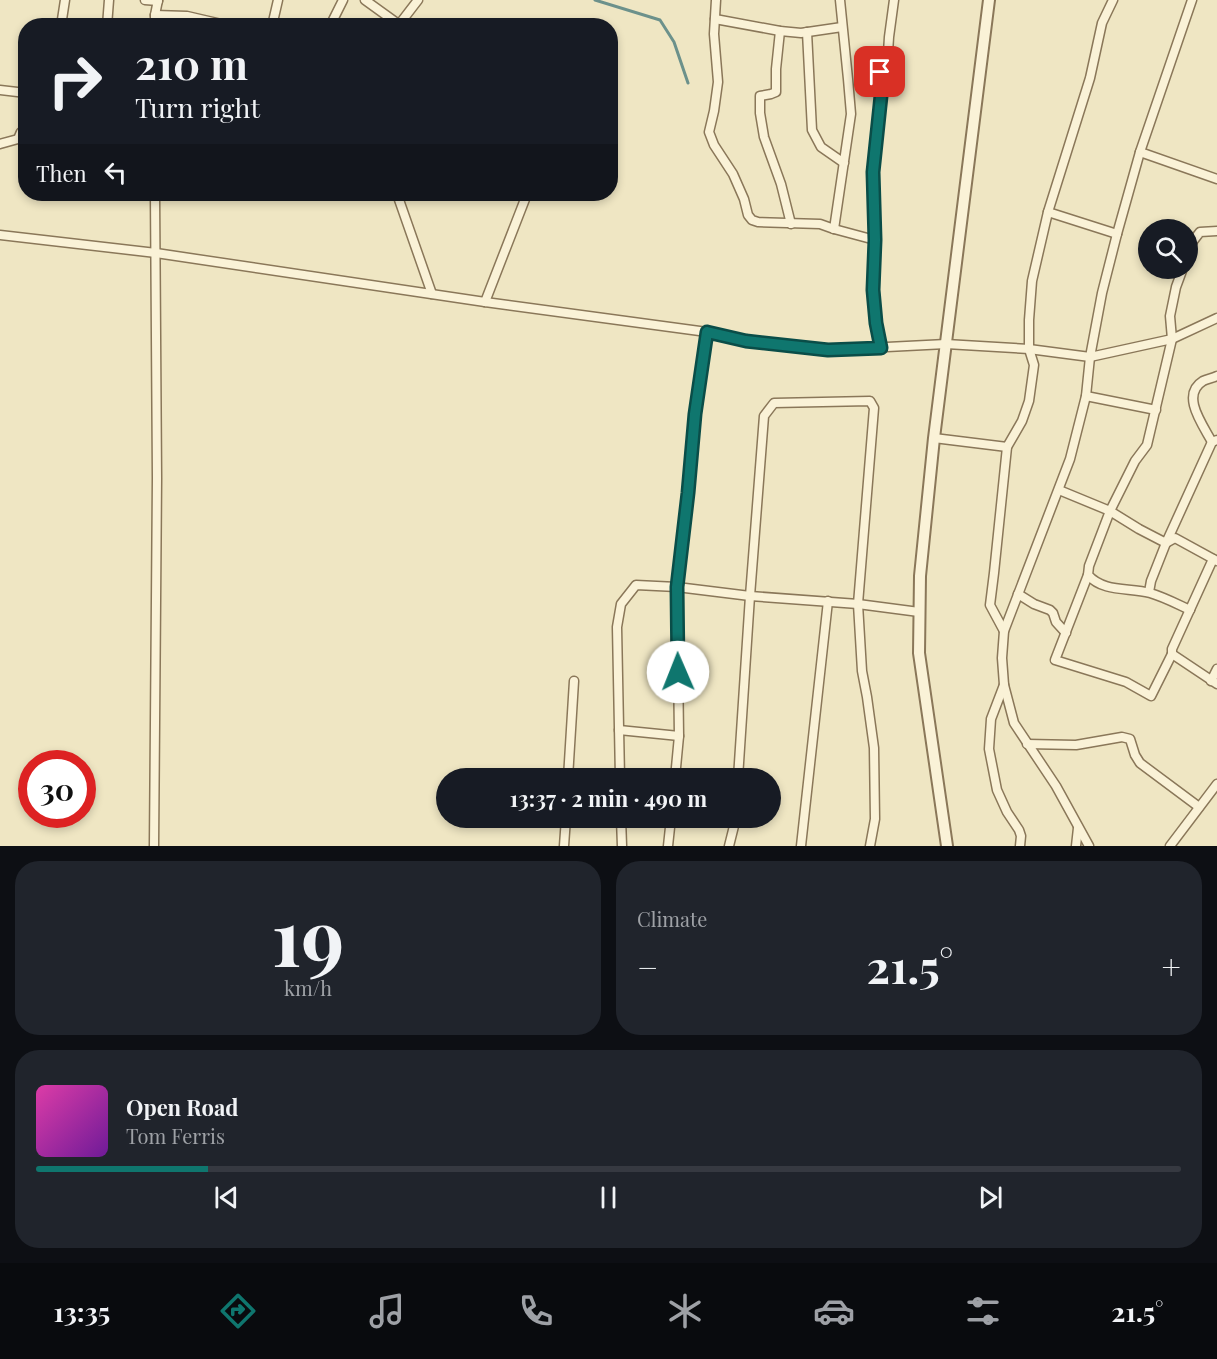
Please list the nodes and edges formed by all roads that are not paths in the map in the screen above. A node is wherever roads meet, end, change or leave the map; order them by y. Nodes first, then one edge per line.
1 (65, 0) edge
2 (109, 0) edge
3 (145, 0) edge
4 (158, 0) edge
5 (278, 0) edge
6 (343, 0) edge
7 (365, 0) edge
8 (418, 0) edge
9 (716, 0) edge
10 (840, 0) edge
11 (894, 0) edge
12 (989, 0) edge
13 (1113, 0) edge
14 (1192, 0) edge
15 (155, 15) joint
16 (63, 18) edge
17 (108, 18) edge
18 (196, 18) edge
19 (274, 18) edge
20 (334, 18) edge
21 (389, 18) edge
22 (404, 18) edge
23 (715, 19) junction
24 (842, 27) junction
25 (780, 31) junction
26 (807, 32) junction
27 (0, 90) edge
28 (18, 92) edge
29 (18, 140) edge
30 (0, 144) edge
31 (1140, 152) junction
32 (844, 163) junction
33 (1217, 179) edge
34 (155, 201) edge
35 (399, 201) edge
36 (524, 201) edge
37 (1048, 212) junction
38 (791, 224) junction
39 (834, 229) junction
40 (1217, 231) edge
41 (1117, 234) junction
42 (0, 235) edge
43 (1198, 235) edge
44 (875, 240) junction
45 (156, 254) junction
46 (1179, 279) edge
47 (432, 294) junction
48 (485, 302) junction
49 (1217, 318) edge
50 (707, 332) junction
51 (1172, 339) junction
52 (946, 344) junction
53 (881, 348) junction
54 (1029, 349) junction
55 (1090, 357) junction
56 (1217, 376) edge
57 (1086, 396) junction
58 (1156, 410) junction
59 (934, 438) junction
60 (1215, 441) edge
61 (1007, 447) junction
62 (1059, 490) junction
63 (1110, 511) junction
64 (1166, 543) junction
65 (1215, 560) edge
66 (1088, 576) junction
67 (677, 587) junction
68 (1149, 592) junction
69 (1018, 594) junction
70 (750, 596) junction
71 (828, 601) junction
72 (858, 603) junction
73 (1190, 610) junction
74 (919, 612) junction
75 (1004, 631) junction
76 (1066, 633) junction
77 (1172, 654) junction
78 (1217, 669) edge
79 (574, 681) dead end
80 (1214, 682) edge
81 (1004, 685) junction
82 (619, 730) junction
83 (679, 736) junction
84 (1027, 744) junction
85 (569, 768) edge
86 (620, 768) edge
87 (676, 768) edge
88 (739, 768) edge
89 (1217, 784) edge
90 (1199, 807) junction
91 (1078, 827) junction
92 (565, 828) edge
93 (621, 828) edge
94 (670, 828) edge
95 (734, 828) edge
96 (154, 846) edge
97 (564, 846) edge
98 (622, 846) edge
99 (668, 846) edge
100 (729, 846) edge
101 (801, 846) edge
102 (870, 846) edge
103 (947, 846) edge
104 (1020, 846) edge
105 (1076, 846) edge
106 (1089, 846) edge
107 (1170, 846) edge

1 - 16 street
2 - 17 street
3 - 4 street
4 - 15 street
5 - 19 street
6 - 20 street
7 - 21 street
8 - 22 street
9 - 23 street
10 - 24 street
11 - 44 street
12 - 52 street
13 - 37 street
14 - 31 street
15 - 18 street
23 - 25 street
23 - 38 street
24 - 26 street
24 - 32 street
25 - 26 street
25 - 38 street
26 - 32 street
27 - 28 street
29 - 30 street
31 - 33 street
31 - 41 street
32 - 39 street
34 - 45 street
35 - 47 street
36 - 48 street
37 - 41 street
37 - 54 street
38 - 39 street
39 - 44 street
40 - 43 street
41 - 55 street
42 - 45 street
44 - 53 street
45 - 47 street
45 - 96 street
46 - 51 street
47 - 48 street
48 - 50 street
49 - 51 street
50 - 53 street
50 - 67 street
51 - 55 street
51 - 58 street
52 - 53 street
52 - 54 street
52 - 59 street
54 - 55 street
54 - 61 street
55 - 57 street
56 - 60 street
57 - 58 street
57 - 62 street
58 - 63 street
59 - 61 street
59 - 74 street
60 - 64 street
61 - 75 street
62 - 63 street
62 - 69 street
63 - 64 street
63 - 66 street
64 - 65 street
64 - 68 street
65 - 73 street
66 - 68 street
66 - 76 street
67 - 70 street
67 - 82 street
67 - 83 street
68 - 73 street
69 - 75 street
69 - 76 street
70 - 71 street
70 - 72 street
70 - 88 street
71 - 72 street
71 - 101 street
72 - 74 street
72 - 102 street
73 - 77 street
74 - 103 street
75 - 81 street
76 - 77 street
77 - 80 street
78 - 80 street
79 - 85 street
81 - 84 street
81 - 104 street
82 - 83 street
82 - 86 street
83 - 87 street
84 - 90 street
84 - 91 street
89 - 90 street
90 - 107 street
91 - 105 street
91 - 106 street
92 - 97 street
93 - 98 street
94 - 99 street
95 - 100 street

